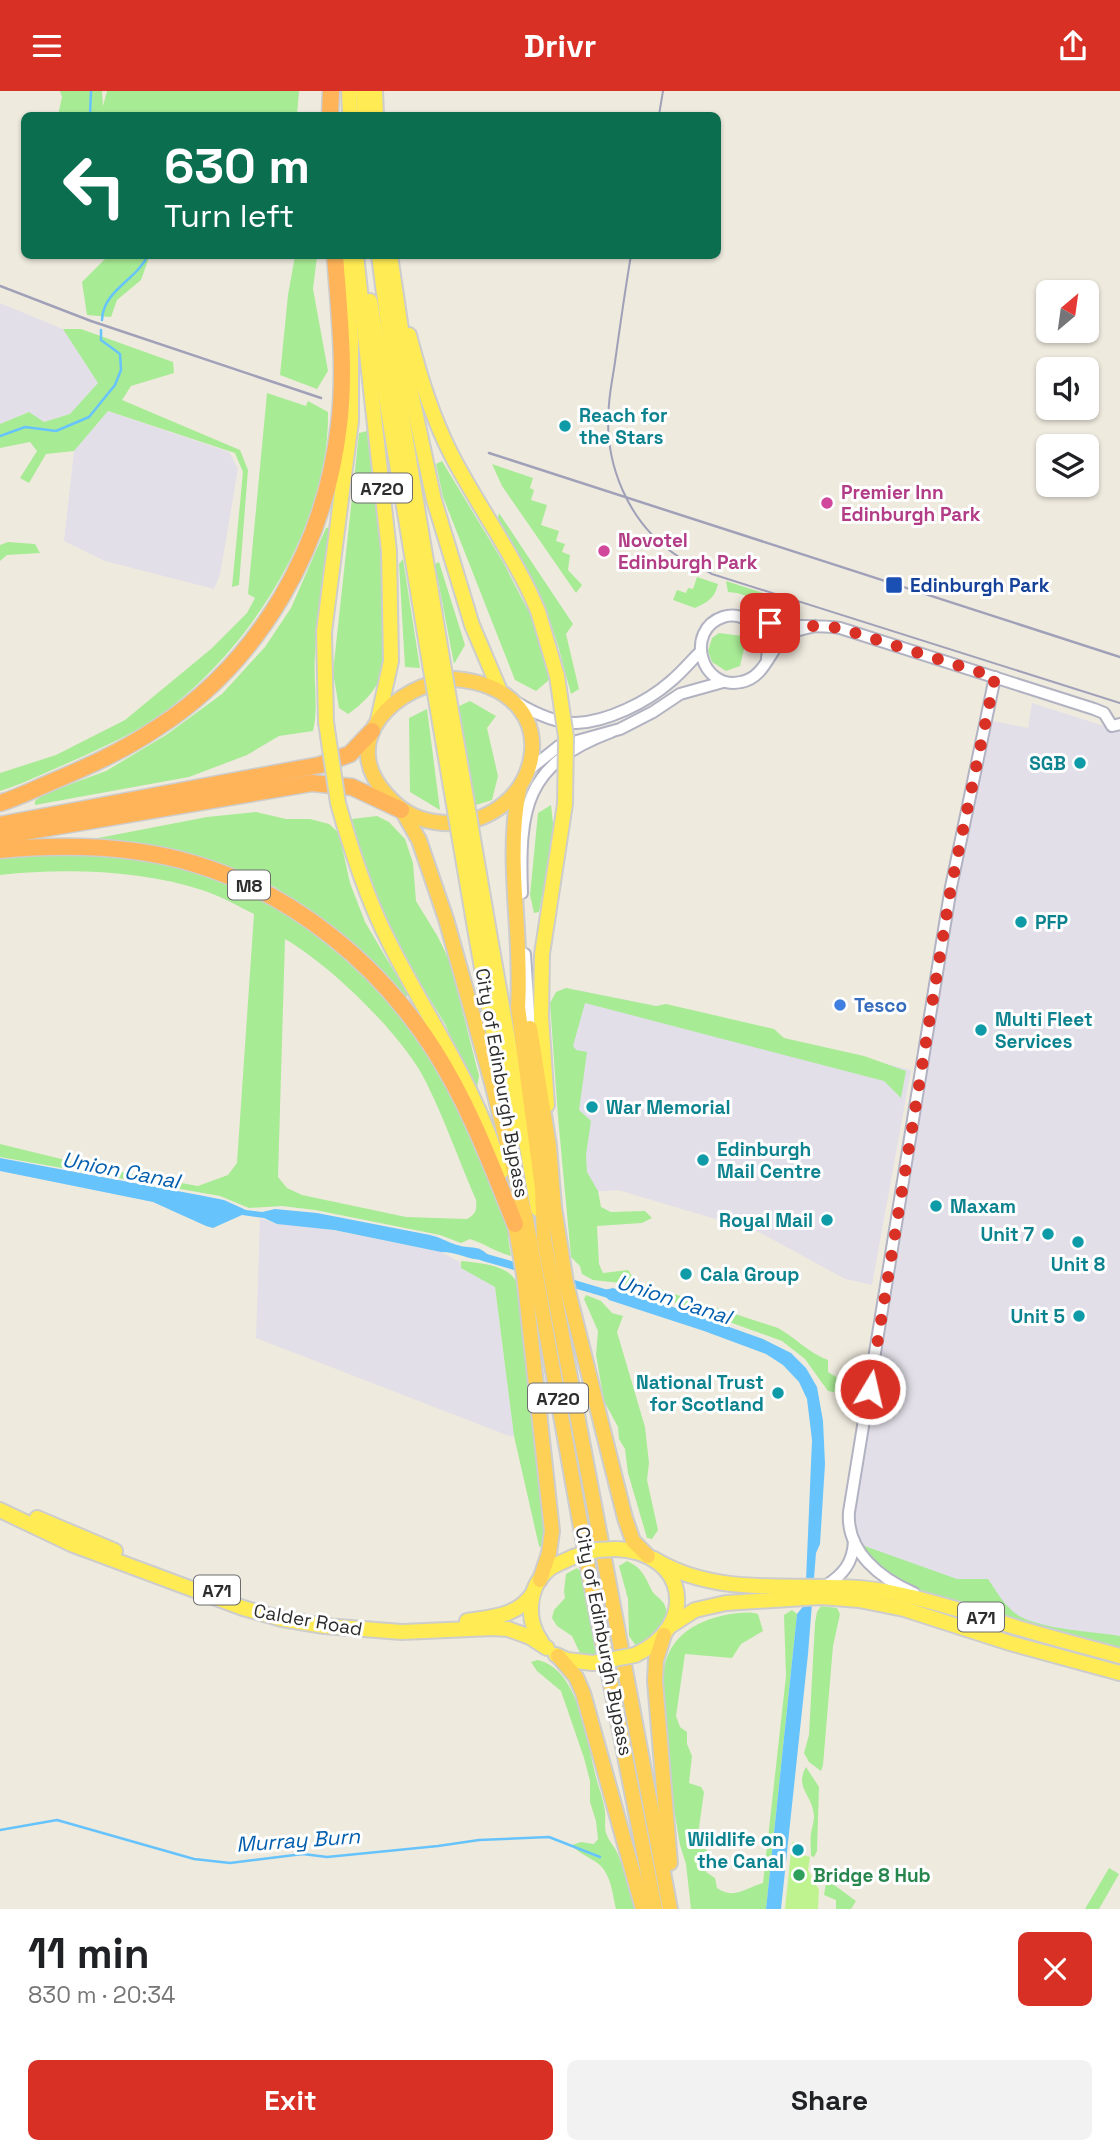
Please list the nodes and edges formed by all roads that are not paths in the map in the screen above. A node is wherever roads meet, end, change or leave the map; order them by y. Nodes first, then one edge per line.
1 (333, 91) edge
2 (349, 91) edge
3 (363, 91) edge
4 (376, 91) edge
5 (330, 112) edge
6 (336, 112) edge
7 (350, 112) edge
8 (365, 112) edge
9 (376, 112) edge
10 (335, 259) edge
11 (344, 259) edge
12 (356, 259) edge
13 (364, 259) edge
14 (380, 259) edge
15 (391, 261) edge
16 (753, 621) junction
17 (815, 626) junction
18 (700, 652) junction
19 (435, 655) junction
20 (766, 661) junction
21 (995, 677) junction
22 (723, 682) junction
23 (505, 695) junction
24 (1116, 725) edge
25 (375, 726) junction
26 (611, 732) junction
27 (530, 769) junction
28 (519, 790) junction
29 (0, 803) edge
30 (402, 811) junction
31 (0, 825) edge
32 (0, 836) edge
33 (0, 850) edge
34 (483, 939) junction
35 (520, 977) junction
36 (530, 1029) junction
37 (548, 1146) junction
38 (521, 1221) junction
39 (544, 1239) junction
40 (0, 1500) edge
41 (0, 1512) edge
42 (854, 1541) junction
43 (651, 1557) junction
44 (536, 1586) junction
45 (822, 1590) junction
46 (798, 1592) junction
47 (946, 1606) junction
48 (667, 1631) junction
49 (552, 1652) junction
50 (1120, 1656) edge
51 (1120, 1673) edge
52 (643, 1909) edge
53 (655, 1909) edge
54 (670, 1909) edge
55 (677, 1909) edge

1 - 5 highway
1 - 6 main road
2 - 7 main road
3 - 8 main road
4 - 9 main road
10 - 29 highway
11 - 38 main road, A720, bridge
12 - 25 main road, A720
13 - 19 main road, City of Edinburgh Bypass / A720
14 - 19 main road, City of Edinburgh Bypass / A720
15 - 23 main road, A720
15 - 37 main road, A720, bridge
16 - 17 street
16 - 18 street
16 - 20 street
17 - 20 street
17 - 21 street
18 - 22 street
18 - 23 street
19 - 34 main road, City of Edinburgh Bypass / A720, bridge
20 - 22 street
21 - 24 street
21 - 42 street
22 - 26 street
23 - 25 highway
23 - 27 highway
25 - 30 highway
25 - 31 highway
26 - 27 street
26 - 36 street
27 - 28 highway
28 - 30 highway
28 - 35 highway
30 - 32 highway
30 - 38 highway
33 - 38 highway, M8
34 - 38 main road, City of Edinburgh Bypass / A720
34 - 39 main road, City of Edinburgh Bypass / A720
35 - 36 highway
35 - 39 highway
36 - 37 highway
37 - 43 highway, A720
38 - 44 highway, A720
38 - 53 highway, City of Edinburgh Bypass / A720
39 - 54 highway, City of Edinburgh Bypass / A720
40 - 44 main road, Calder Road / A71
41 - 49 main road, Calder Road / A71
42 - 45 street
42 - 47 street
43 - 44 main road, A71, bridge
43 - 46 main road, A71
43 - 48 main road
44 - 49 main road
45 - 46 main road, A71
45 - 47 main road, A71
45 - 51 main road, A71
46 - 48 main road, A71
47 - 50 main road, A71
48 - 49 main road, A71, bridge
48 - 55 highway
49 - 52 highway

